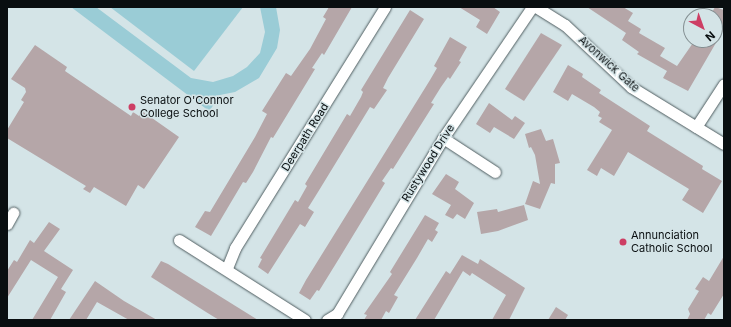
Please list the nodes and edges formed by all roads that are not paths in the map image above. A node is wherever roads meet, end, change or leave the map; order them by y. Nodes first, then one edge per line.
1 (385, 7) edge
2 (532, 7) edge
3 (536, 7) edge
4 (724, 84) edge
5 (696, 127) junction
6 (443, 138) junction
7 (724, 144) edge
8 (495, 172) dead end
9 (13, 213) dead end
10 (7, 224) edge
11 (179, 240) dead end
12 (227, 268) junction
13 (305, 320) edge
14 (327, 320) edge

1 - 12 street, Deerpath Road
2 - 6 street, Rustywood Drive
3 - 5 street, Avonwick Gate
4 - 5 street
5 - 7 street, Avonwick Gate
6 - 8 street
6 - 14 street, Rustywood Drive
9 - 10 street
11 - 12 street
12 - 13 street

